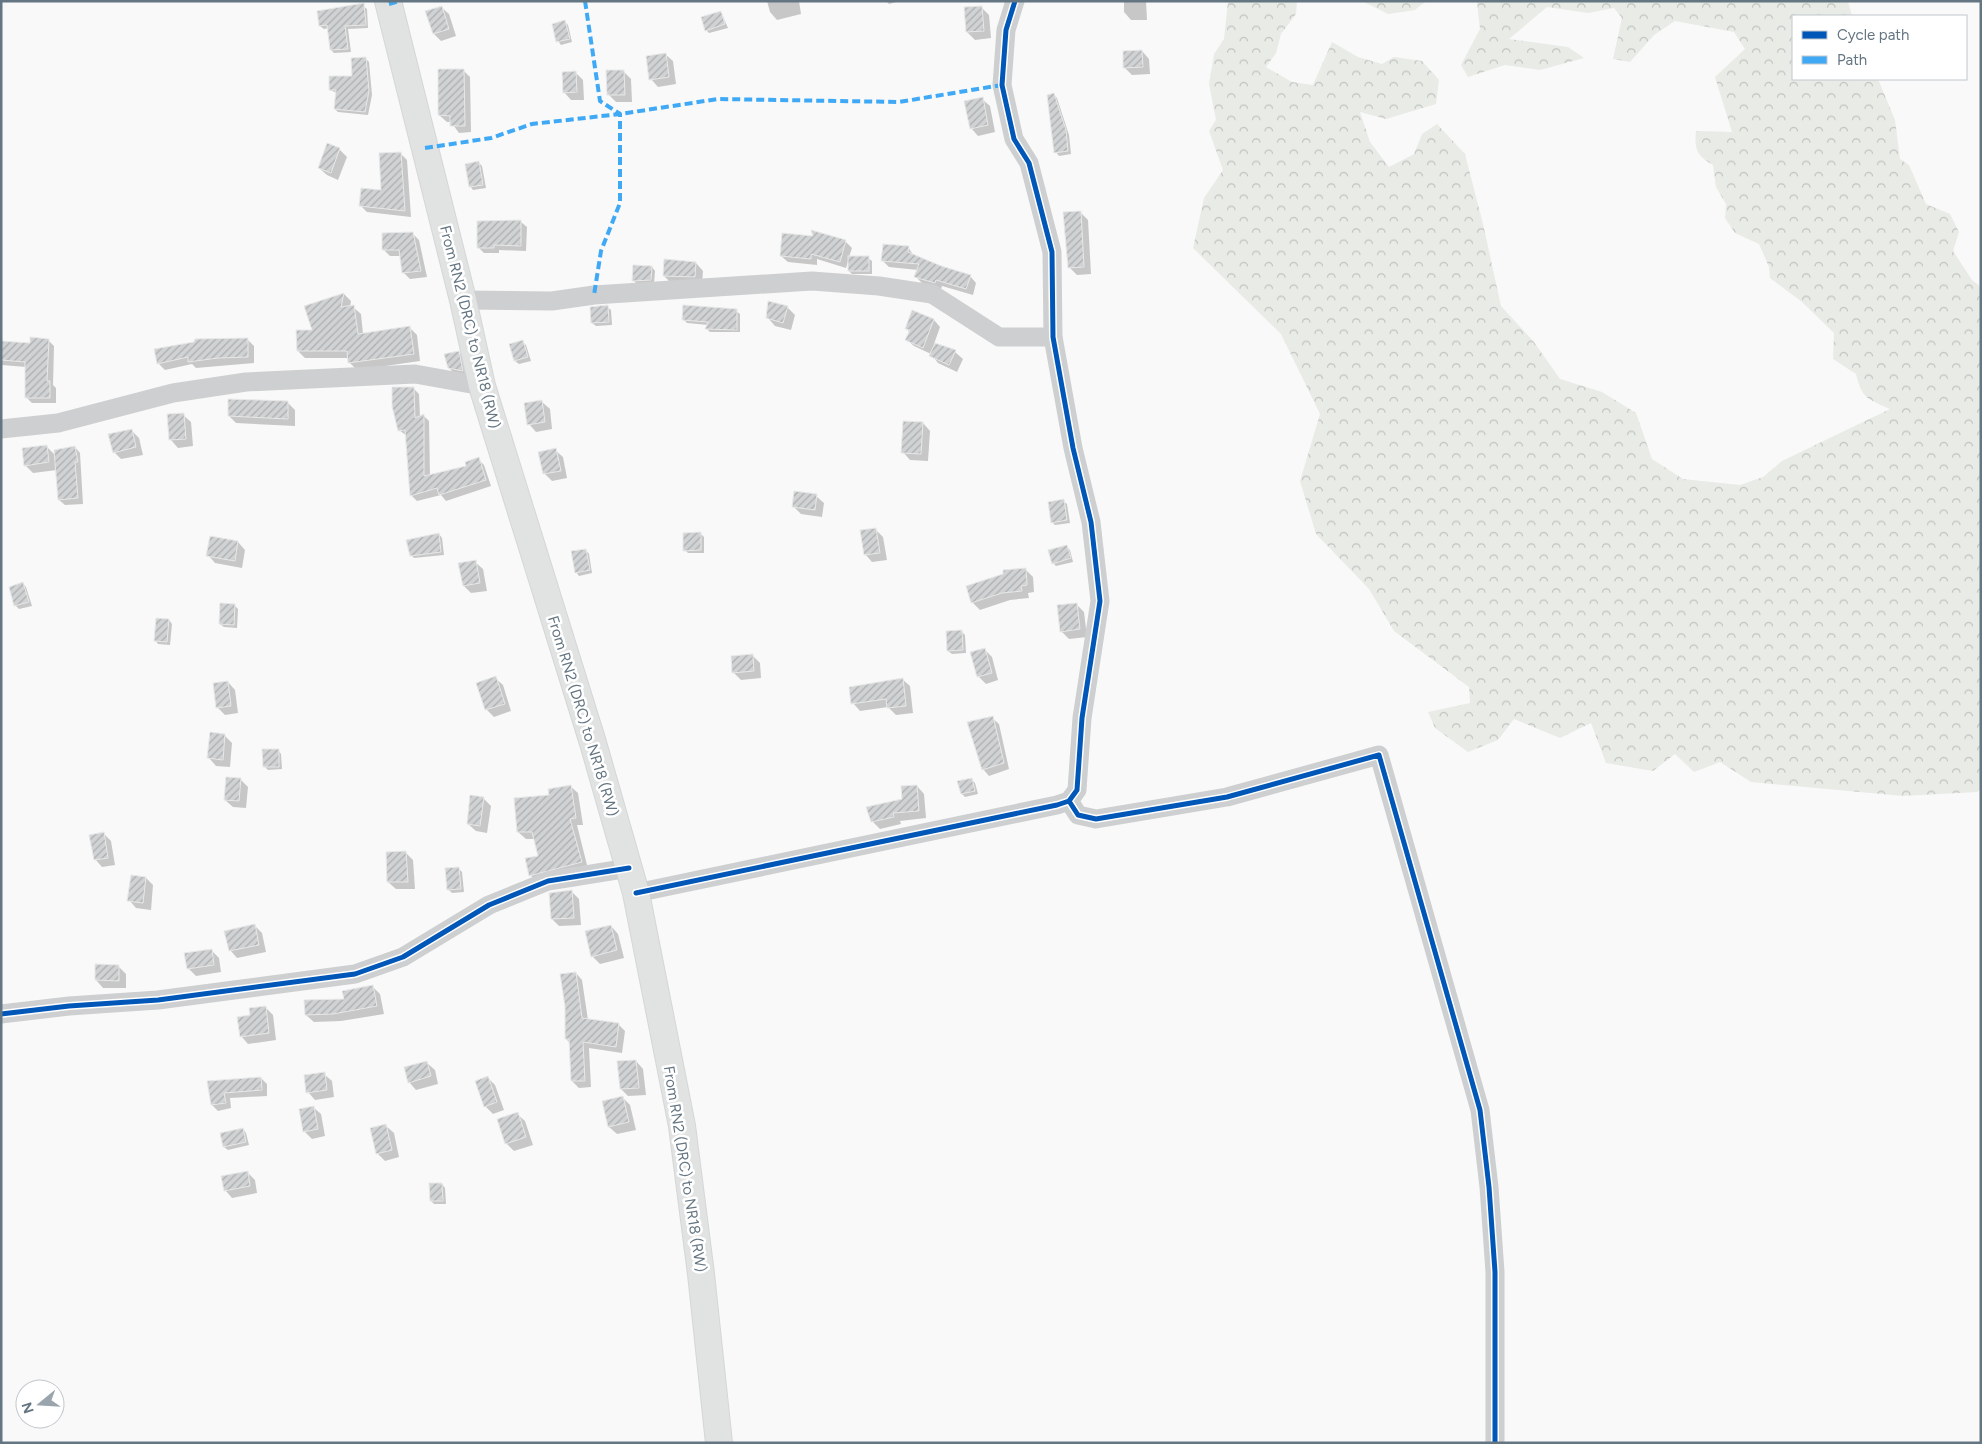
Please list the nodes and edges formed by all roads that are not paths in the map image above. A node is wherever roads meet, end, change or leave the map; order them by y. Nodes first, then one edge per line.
1 (388, 1) edge
2 (1015, 1) edge
3 (463, 300) junction
4 (1053, 337) junction
5 (482, 386) junction
6 (1, 429) edge
7 (1069, 801) junction
8 (629, 868) junction
9 (636, 894) junction
10 (1, 1014) edge
11 (719, 1443) edge
12 (1495, 1443) edge

1 - 3 main road, From RN2 (DRC) to NR18 (RW)
2 - 4 street
3 - 4 street
3 - 5 main road, From RN2 (DRC) to NR18 (RW)
4 - 7 street
5 - 6 street
5 - 8 main road, From RN2 (DRC) to NR18 (RW)
7 - 9 street
7 - 12 street
8 - 9 main road, From RN2 (DRC) to NR18 (RW)
8 - 10 street
9 - 11 main road, From RN2 (DRC) to NR18 (RW)

